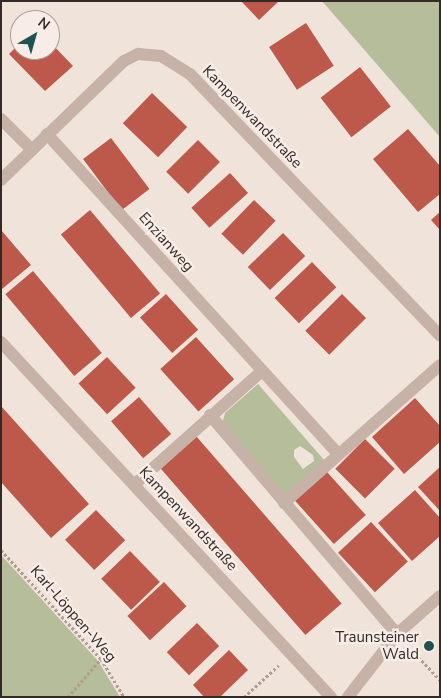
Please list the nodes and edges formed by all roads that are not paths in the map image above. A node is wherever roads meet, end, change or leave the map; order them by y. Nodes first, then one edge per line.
1 (1, 119) edge
2 (47, 134) junction
3 (32, 150) junction
4 (1, 180) edge
5 (440, 336) edge
6 (1, 342) edge
7 (440, 365) edge
8 (261, 372) junction
9 (210, 415) junction
10 (338, 454) junction
11 (134, 485) junction
12 (284, 503) junction
13 (440, 596) edge
14 (397, 634) junction
15 (331, 697) edge
16 (348, 697) edge

1 - 3 street
2 - 3 street, Kampenwandstraße
2 - 5 street, Kampenwandstraße
2 - 8 street, Enzianweg
3 - 4 street, Kampenwandstraße
6 - 11 street, Kampenwandstraße
7 - 10 street
8 - 9 street
8 - 10 street, Enzianweg
9 - 11 street
9 - 12 street
10 - 12 street
11 - 15 street, Kampenwandstraße
12 - 14 street
13 - 14 street
14 - 16 street

